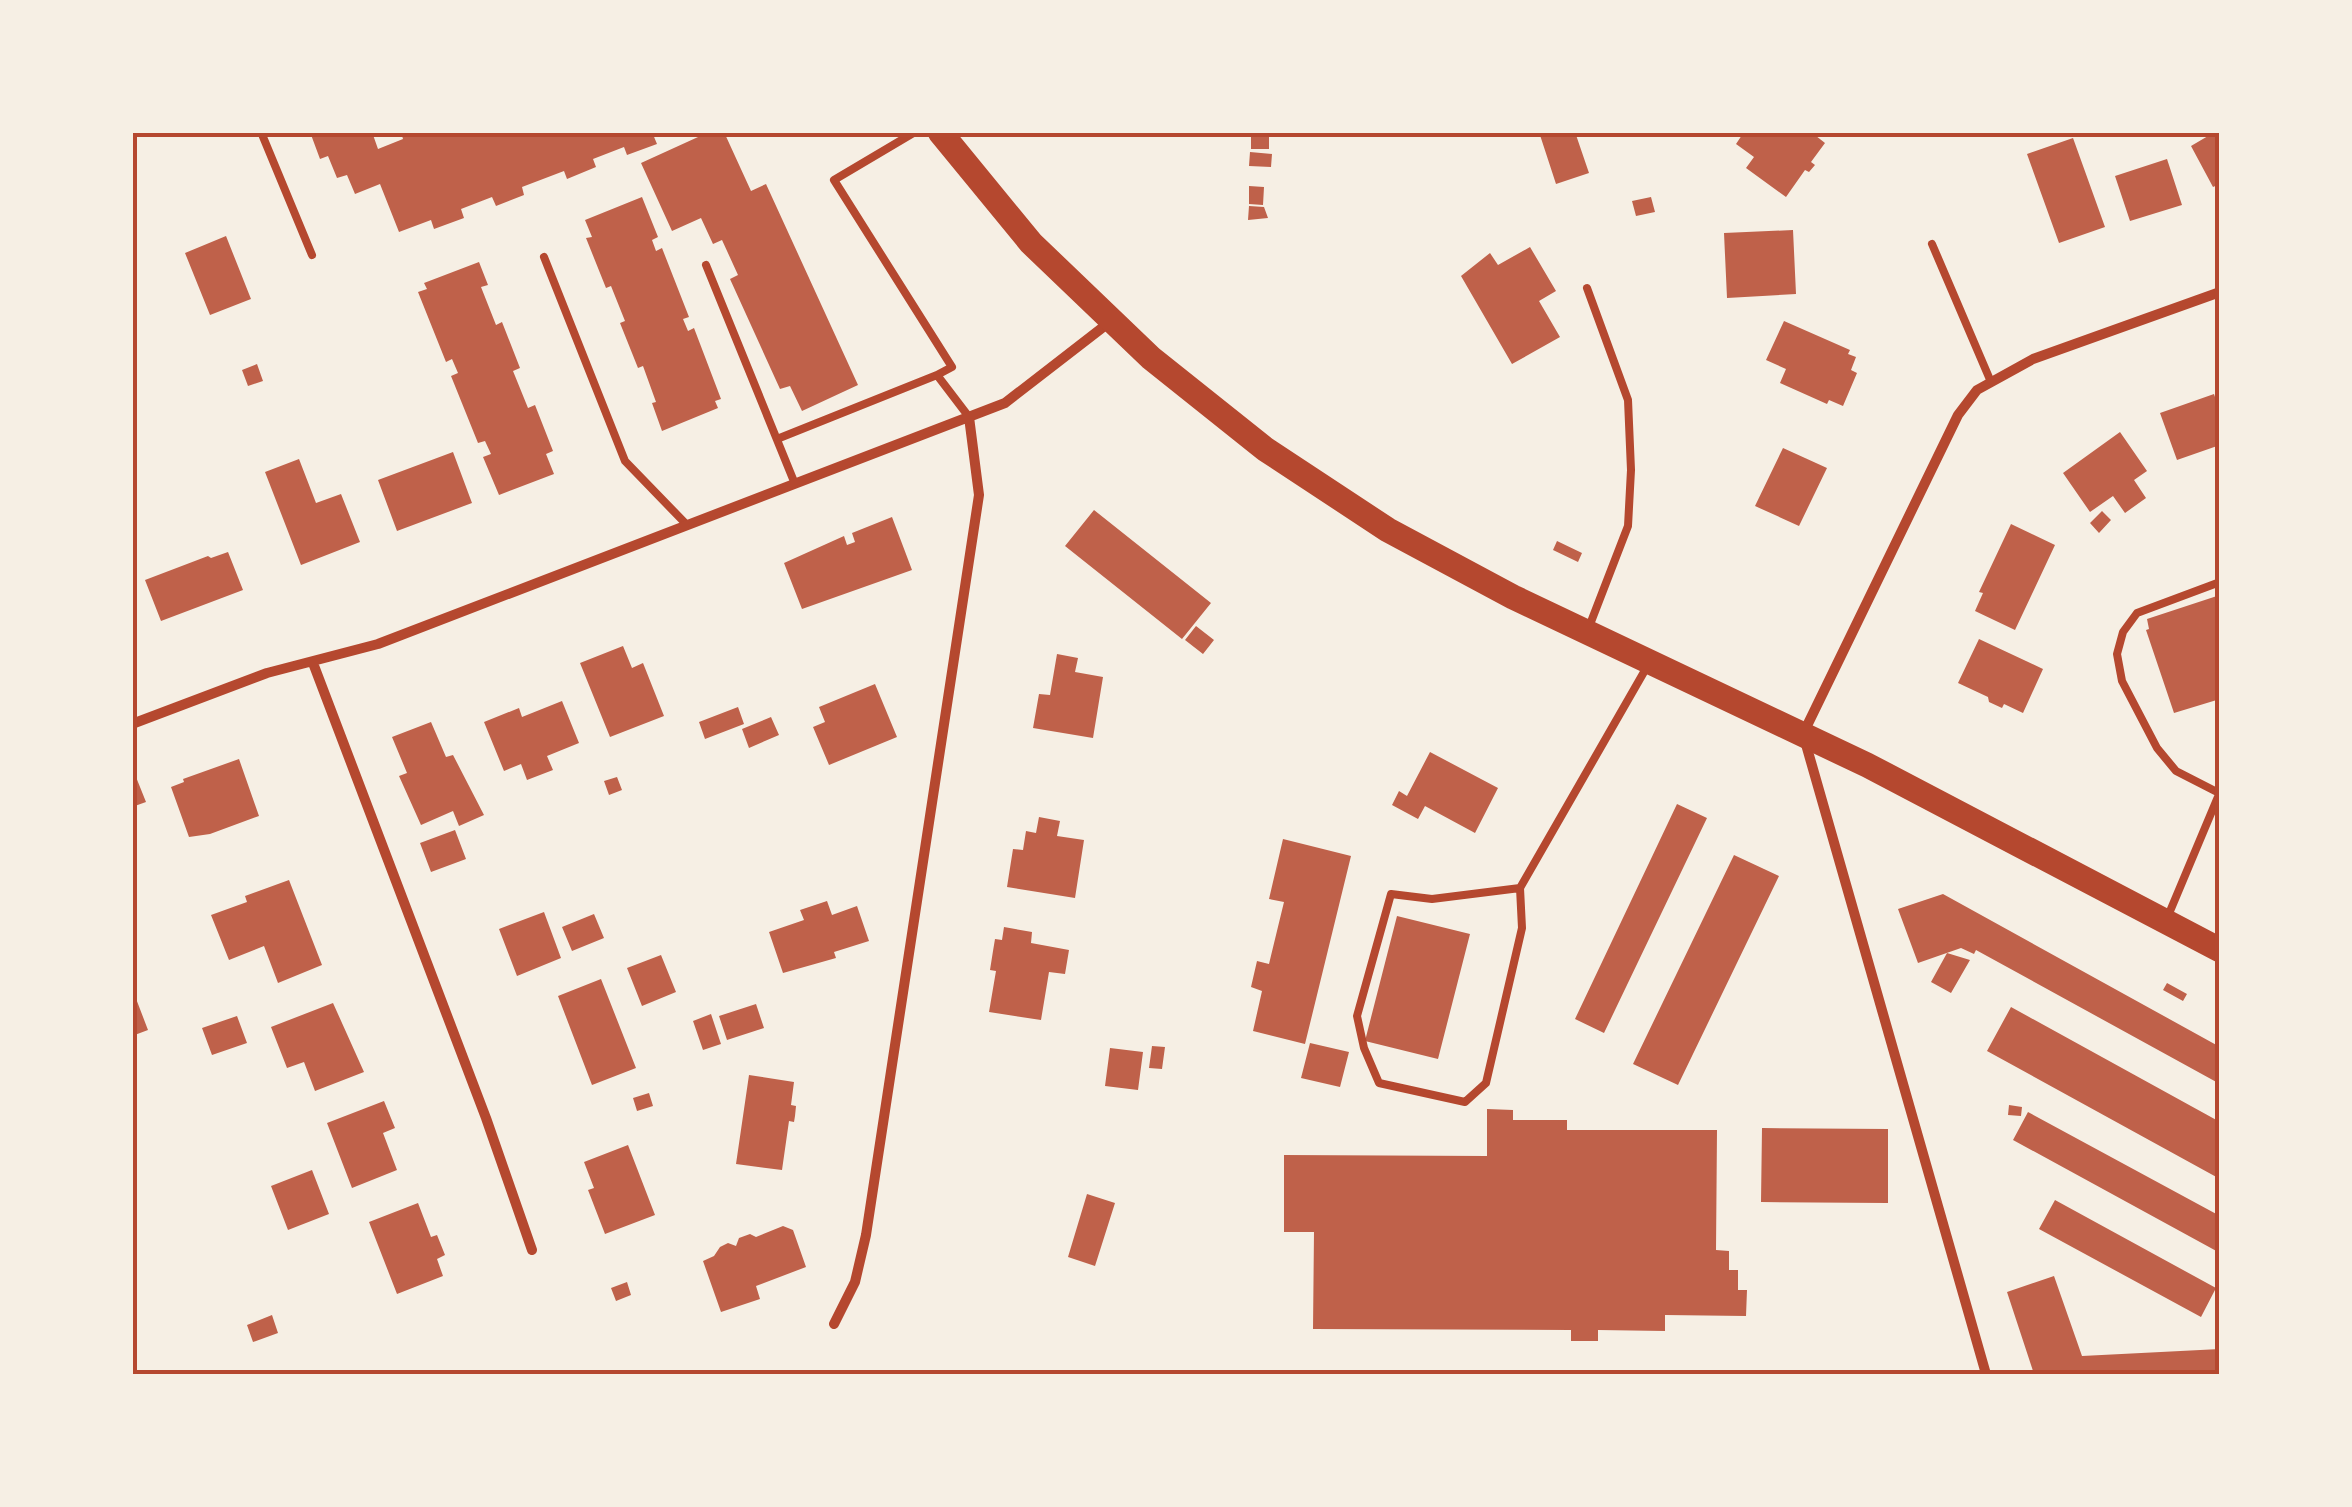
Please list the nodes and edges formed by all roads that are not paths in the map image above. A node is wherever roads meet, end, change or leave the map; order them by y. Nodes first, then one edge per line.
1 (261, 132) edge
2 (916, 132) edge
3 (940, 132) edge
4 (1932, 244) dead end
5 (312, 255) dead end
6 (544, 257) dead end
7 (706, 264) dead end
8 (1588, 288) dead end
9 (2220, 292) edge
10 (1111, 320) junction
11 (938, 375) junction
12 (1991, 382) junction
13 (969, 417) junction
14 (777, 439) junction
15 (796, 484) junction
16 (686, 525) junction
17 (2220, 582) edge
18 (1587, 631) junction
19 (1650, 662) junction
20 (313, 663) junction
21 (132, 724) edge
22 (1803, 734) junction
23 (2219, 792) edge
24 (1520, 888) junction
25 (2166, 921) junction
26 (2220, 950) edge
27 (532, 1250) dead end
28 (834, 1324) dead end
29 (1986, 1374) edge

1 - 5 lane
2 - 11 lane
3 - 10 main road
4 - 12 lane
6 - 16 lane
7 - 14 lane
8 - 18 lane
9 - 12 street
10 - 13 street
10 - 18 main road
11 - 13 lane
11 - 14 lane
12 - 22 street
13 - 15 street
13 - 28 street
14 - 15 lane
15 - 16 street
16 - 20 street
17 - 23 lane
18 - 19 main road
19 - 22 main road
19 - 24 lane
20 - 21 street
20 - 27 street
22 - 25 main road
22 - 29 street
23 - 25 lane
24 - 24 lane
25 - 26 main road

